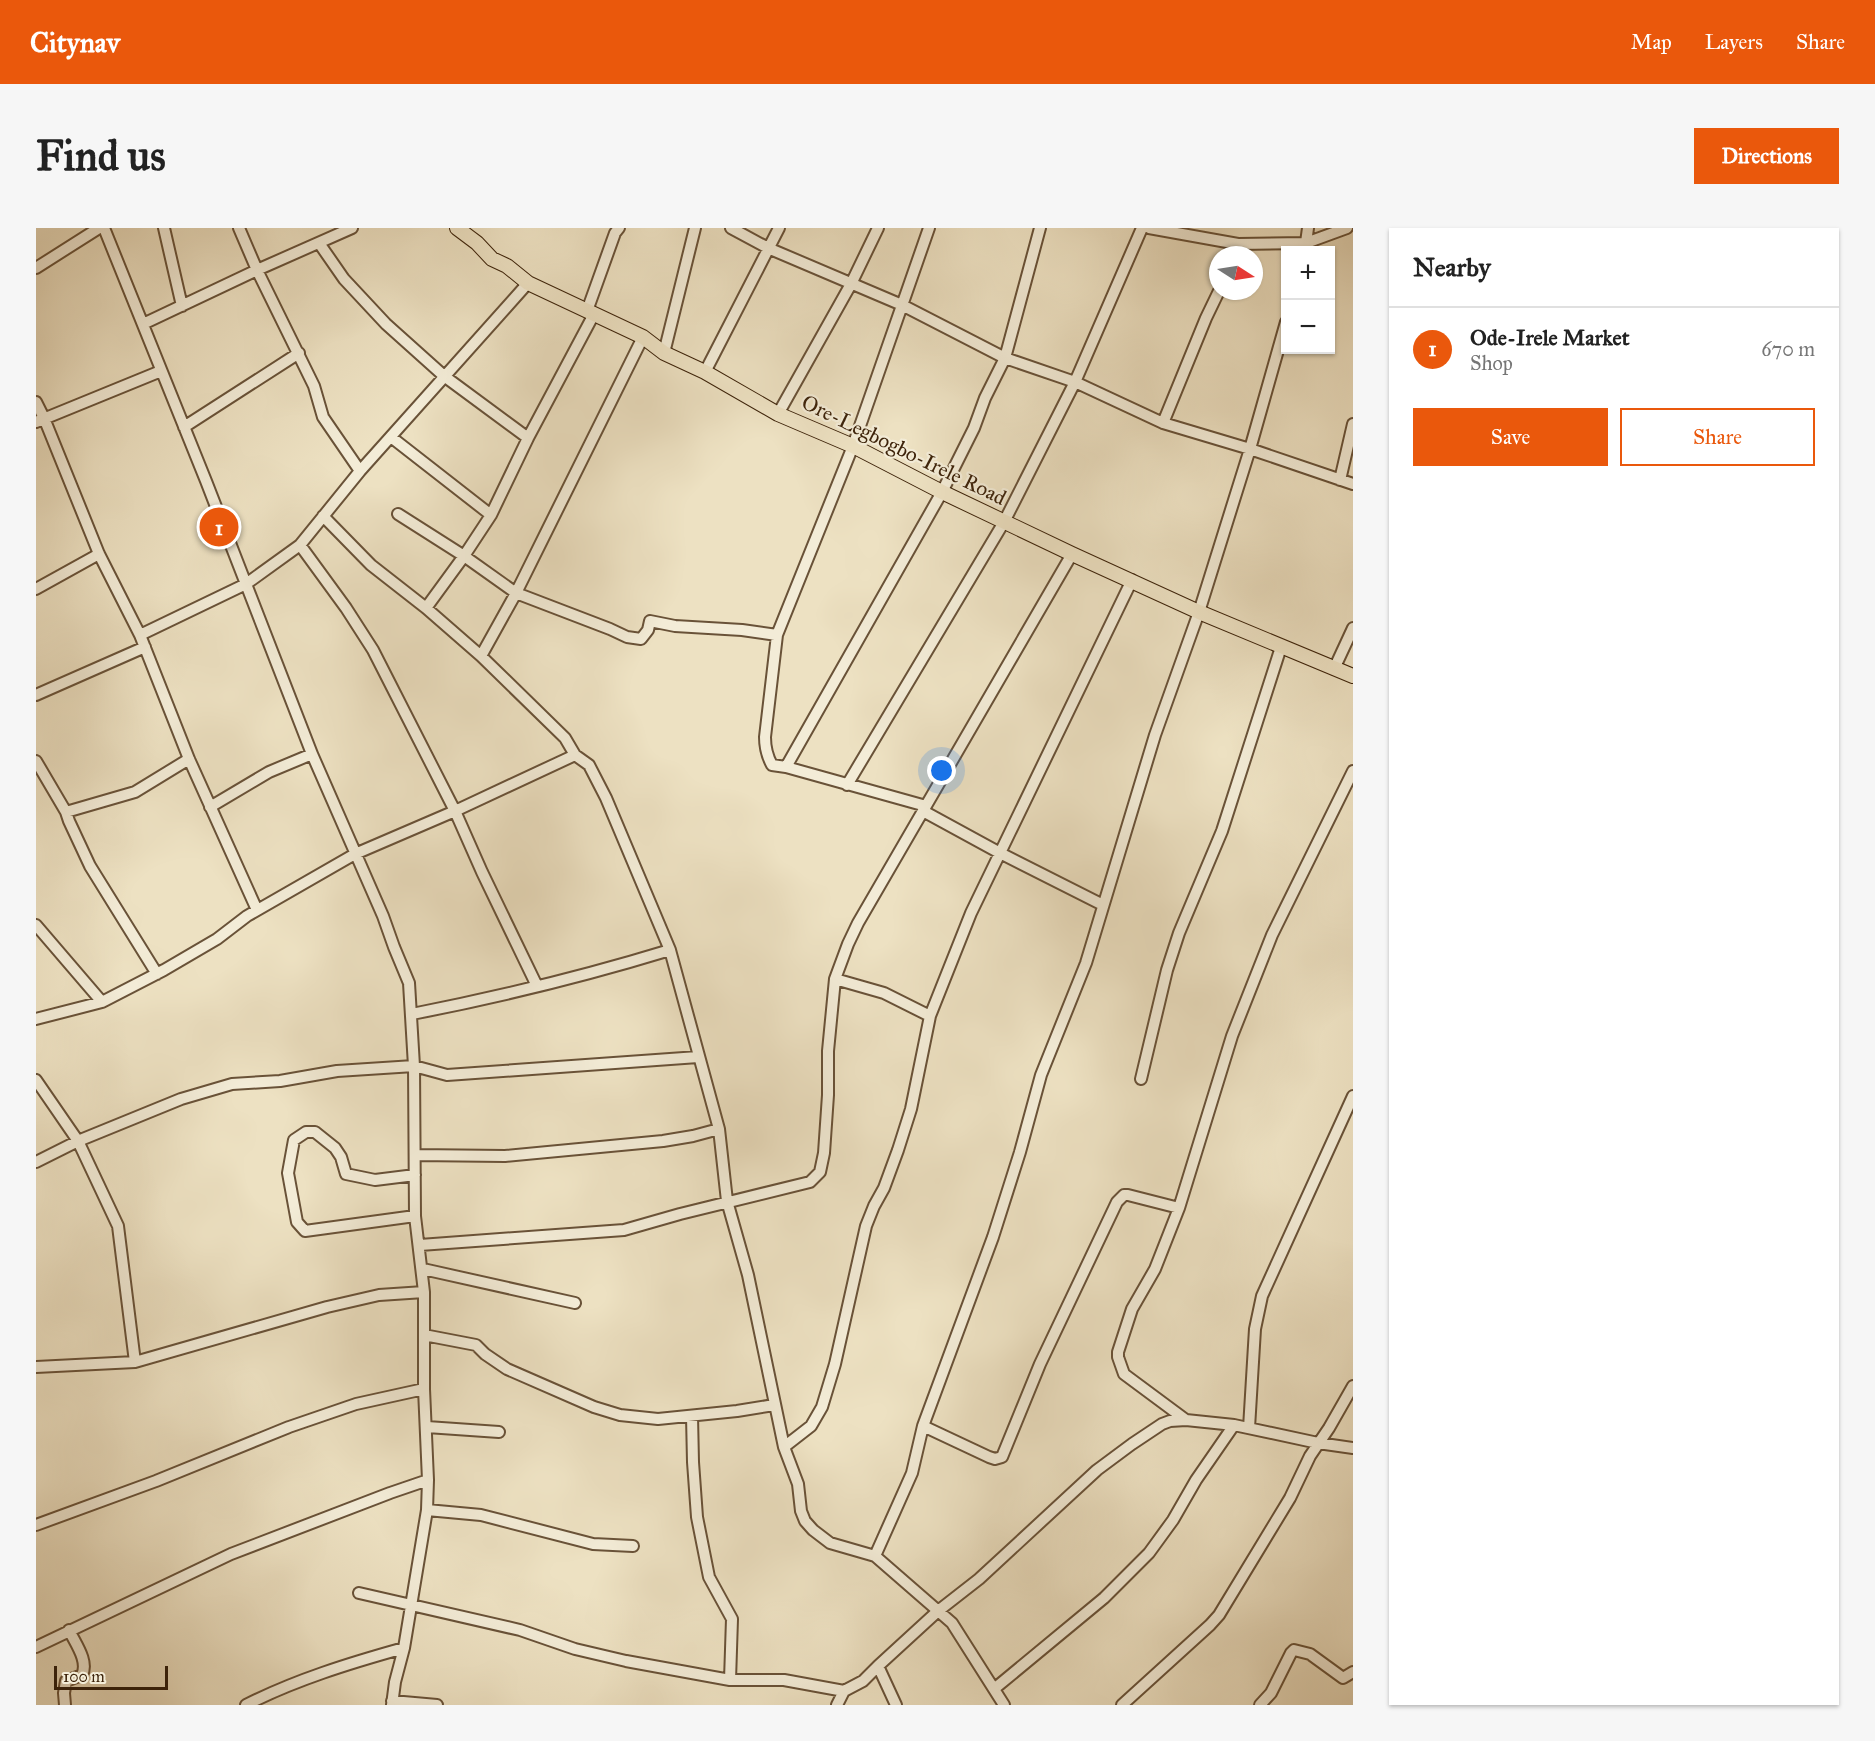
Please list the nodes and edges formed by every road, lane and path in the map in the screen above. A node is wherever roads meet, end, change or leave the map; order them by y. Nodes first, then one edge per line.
1 (99, 228) edge
2 (104, 228) edge
3 (164, 228) edge
4 (239, 228) edge
5 (352, 228) edge
6 (457, 228) edge
7 (695, 228) edge
8 (731, 228) edge
9 (778, 228) edge
10 (878, 228) edge
11 (929, 228) edge
12 (1040, 228) edge
13 (1142, 228) edge
14 (1149, 228) edge
15 (1308, 228) edge
16 (1347, 228) edge
17 (614, 230) edge
18 (320, 243) junction
19 (1238, 244) joint
20 (1283, 246) edge
21 (1305, 246) edge
22 (1307, 246) edge
23 (768, 248) junction
24 (36, 268) edge
25 (257, 270) junction
26 (528, 283) junction
27 (851, 284) junction
28 (1215, 300) edge
29 (902, 305) junction
30 (182, 306) junction
31 (590, 312) junction
32 (143, 324) junction
33 (643, 337) junction
34 (1281, 340) edge
35 (299, 353) junction
36 (664, 353) junction
37 (1005, 358) junction
38 (161, 371) junction
39 (705, 372) junction
40 (444, 376) junction
41 (1075, 382) junction
42 (36, 402) edge
43 (778, 414) junction
44 (40, 420) edge
45 (1163, 423) junction
46 (1353, 424) edge
47 (184, 428) junction
48 (391, 436) junction
49 (528, 438) junction
50 (853, 446) junction
51 (1250, 449) junction
52 (360, 471) junction
53 (1340, 480) junction
54 (1353, 484) edge
55 (942, 492) junction
56 (398, 514) dead end
57 (491, 515) junction
58 (323, 516) junction
59 (1004, 522) junction
60 (300, 545) junction
61 (99, 554) junction
62 (1072, 554) junction
63 (464, 556) junction
64 (1132, 580) junction
65 (246, 584) junction
66 (36, 590) edge
67 (516, 593) junction
68 (426, 608) junction
69 (1199, 612) junction
70 (1353, 628) edge
71 (140, 635) junction
72 (777, 635) junction
73 (145, 647) junction
74 (1281, 647) junction
75 (481, 656) junction
76 (1334, 669) junction
77 (1353, 676) edge
78 (36, 695) edge
79 (312, 754) junction
80 (575, 755) junction
81 (189, 759) junction
82 (36, 761) edge
83 (786, 767) junction
84 (1353, 771) edge
85 (847, 785) junction
86 (210, 807) junction
87 (925, 808) junction
88 (455, 811) junction
89 (66, 812) junction
90 (355, 854) junction
91 (1000, 854) junction
92 (1103, 905) junction
93 (258, 910) junction
94 (36, 925) edge
95 (670, 950) junction
96 (157, 974) junction
97 (835, 979) junction
98 (537, 986) junction
99 (102, 1002) junction
100 (412, 1014) junction
101 (930, 1016) junction
102 (36, 1020) edge
103 (698, 1057) junction
104 (414, 1066) junction
105 (1141, 1079) dead end
106 (36, 1080) edge
107 (1353, 1096) edge
108 (719, 1129) junction
109 (78, 1141) junction
110 (415, 1155) junction
111 (36, 1162) edge
112 (415, 1175) junction
113 (727, 1201) junction
114 (1179, 1208) junction
115 (416, 1216) junction
116 (420, 1245) junction
117 (423, 1269) junction
118 (424, 1292) junction
119 (575, 1304) dead end
120 (424, 1335) junction
121 (135, 1362) junction
122 (36, 1367) edge
123 (1353, 1386) edge
124 (424, 1389) junction
125 (774, 1405) junction
126 (692, 1416) junction
127 (1186, 1420) junction
128 (1234, 1425) junction
129 (923, 1426) junction
130 (427, 1427) junction
131 (1249, 1428) junction
132 (499, 1432) dead end
133 (1318, 1443) junction
134 (784, 1447) junction
135 (1353, 1448) edge
136 (428, 1480) junction
137 (427, 1510) junction
138 (36, 1524) edge
139 (633, 1546) dead end
140 (875, 1556) junction
141 (359, 1593) dead end
142 (412, 1604) junction
143 (938, 1611) junction
144 (69, 1630) junction
145 (36, 1647) edge
146 (404, 1648) junction
147 (878, 1666) junction
148 (1353, 1672) edge
149 (730, 1680) junction
150 (994, 1689) junction
151 (844, 1691) junction
152 (392, 1703) edge
153 (65, 1705) edge
154 (246, 1705) edge
155 (437, 1705) edge
156 (837, 1705) edge
157 (896, 1705) edge
158 (1004, 1705) edge
159 (1122, 1705) edge
160 (1260, 1705) edge

1 - 24 street
2 - 32 street
3 - 30 street
4 - 25 street
5 - 18 street
6 - 26 main road, Ore-Legbogbo-Irele Road
7 - 36 street
8 - 23 street
9 - 23 street
10 - 27 street
11 - 29 street
12 - 37 street
13 - 41 street
14 - 19 street
15 - 21 street
16 - 22 street
17 - 31 street
18 - 25 street
18 - 40 street
19 - 20 street
23 - 27 street
23 - 39 street
25 - 30 street
25 - 35 street
26 - 31 main road, Ore-Legbogbo-Irele Road
26 - 40 street
27 - 29 street
27 - 43 street
28 - 45 street
29 - 37 street
29 - 50 street
30 - 32 street
31 - 33 main road, Ore-Legbogbo-Irele Road
31 - 49 street
32 - 38 street
33 - 36 main road, Ore-Legbogbo-Irele Road
33 - 67 street
34 - 51 street
35 - 47 street
35 - 52 street
36 - 39 main road, Ore-Legbogbo-Irele Road
37 - 41 street
37 - 55 street
38 - 44 street
38 - 47 street
39 - 43 main road, Ore-Legbogbo-Irele Road
40 - 48 street
40 - 49 street
41 - 45 street
41 - 59 street
42 - 44 street
43 - 50 main road, Ore-Legbogbo-Irele Road
44 - 61 street
45 - 51 street
46 - 53 street
47 - 65 street
48 - 52 street
48 - 57 street
49 - 57 street
50 - 55 main road, Ore-Legbogbo-Irele Road
50 - 72 street
51 - 53 street
51 - 69 street
52 - 58 street
53 - 54 street
55 - 59 main road, Ore-Legbogbo-Irele Road
55 - 83 street
56 - 63 street
57 - 63 street
58 - 60 street
58 - 68 street
59 - 62 main road, Ore-Legbogbo-Irele Road
59 - 85 street
60 - 65 street
60 - 88 street
61 - 66 street
61 - 71 street
62 - 64 main road, Ore-Legbogbo-Irele Road
62 - 87 street
63 - 67 street
63 - 68 street
64 - 69 main road, Ore-Legbogbo-Irele Road
64 - 91 street
65 - 71 street
65 - 79 street
67 - 72 street
67 - 75 street
68 - 75 street
69 - 74 main road, Ore-Legbogbo-Irele Road
69 - 92 street
70 - 76 street
71 - 73 street
72 - 83 street
73 - 78 street
73 - 81 street
74 - 76 main road, Ore-Legbogbo-Irele Road
74 - 105 street
75 - 80 street
76 - 77 main road, Ore-Legbogbo-Irele Road
79 - 86 street
79 - 90 street
80 - 88 street
80 - 95 street
81 - 86 street
81 - 89 street
82 - 89 street
83 - 85 street
84 - 114 street
85 - 87 street
86 - 93 street
87 - 91 street
87 - 97 street
88 - 90 street
88 - 98 street
89 - 96 street
90 - 93 street
90 - 100 street
91 - 92 street
91 - 101 street
92 - 129 street
93 - 96 street
94 - 99 street
95 - 98 street
95 - 103 street
96 - 99 street
97 - 101 street
97 - 113 street
98 - 100 street
99 - 102 street
100 - 104 street
101 - 134 street
103 - 104 street
103 - 108 street
104 - 109 street
104 - 110 street
106 - 109 street
107 - 131 street
108 - 110 street
108 - 113 street
109 - 111 street
109 - 121 street
110 - 112 street
112 - 115 street
112 - 115 street
113 - 116 street
113 - 125 street
114 - 127 street
114 - 129 street
115 - 116 street
116 - 117 street
117 - 118 street
117 - 119 street
118 - 120 street
118 - 121 street
120 - 124 street
120 - 126 street
121 - 122 street
123 - 133 street
124 - 130 street
124 - 138 street
125 - 126 street
125 - 134 street
126 - 149 street
127 - 128 street
127 - 143 street
128 - 131 street
128 - 150 street
129 - 140 street
130 - 132 street
130 - 136 street
131 - 133 street
133 - 135 street
133 - 159 street
134 - 140 street
136 - 137 street
136 - 144 street
137 - 139 street
137 - 142 street
140 - 143 street
141 - 142 street
142 - 146 street
142 - 149 street
143 - 147 street
143 - 150 street
144 - 145 street
144 - 153 street
146 - 152 street
146 - 154 street
147 - 151 street
147 - 157 street
148 - 160 street
149 - 151 street
150 - 158 street
151 - 156 street
152 - 155 street

